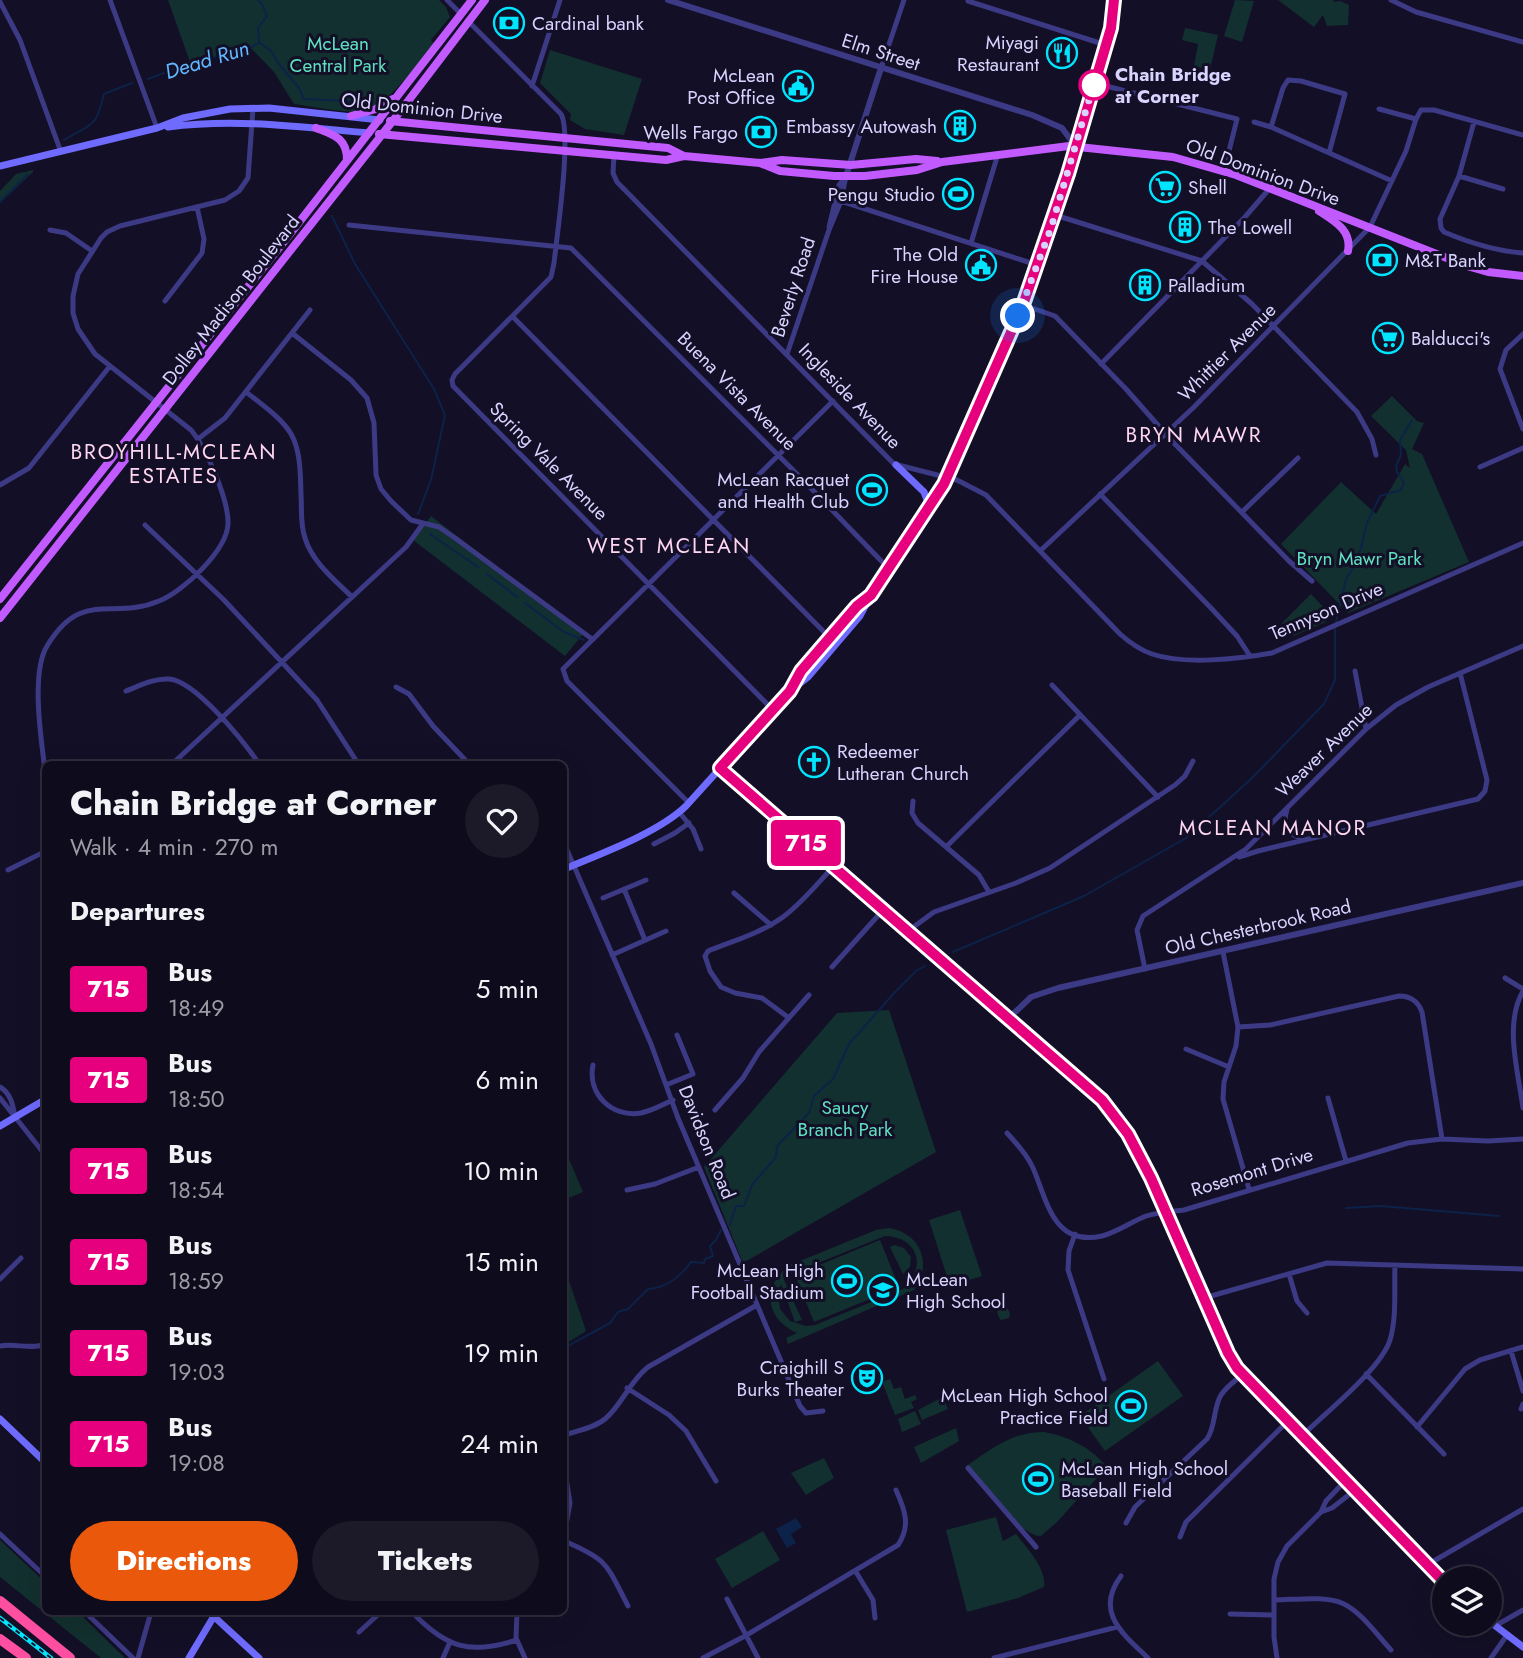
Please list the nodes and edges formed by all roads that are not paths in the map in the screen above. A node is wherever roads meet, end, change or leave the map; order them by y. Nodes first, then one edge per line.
1 (110, 0) edge
2 (447, 0) edge
3 (485, 0) edge
4 (560, 0) edge
5 (668, 0) edge
6 (904, 0) edge
7 (1115, 0) edge
8 (1391, 0) edge
9 (471, 1) edge
10 (968, 1) edge
11 (0, 2) edge
12 (461, 14) junction
13 (469, 22) junction
14 (1523, 42) edge
15 (453, 43) junction
16 (1106, 45) junction
17 (881, 68) junction
18 (1094, 83) junction
19 (532, 86) junction
20 (398, 96) junction
21 (409, 100) junction
22 (253, 108) junction
23 (1379, 109) dead end
24 (351, 116) junction
25 (1416, 119) junction
26 (380, 120) junction
27 (393, 121) junction
28 (252, 122) junction
29 (1254, 122) dead end
30 (1474, 122) junction
31 (415, 123) junction
32 (1271, 127) junction
33 (157, 128) junction
34 (316, 128) junction
35 (369, 133) junction
36 (382, 134) junction
37 (1523, 135) edge
38 (565, 138) junction
39 (1076, 146) junction
40 (565, 151) junction
41 (61, 152) junction
42 (1329, 153) junction
43 (998, 154) junction
44 (614, 155) junction
45 (684, 156) junction
46 (346, 161) junction
47 (942, 162) junction
48 (760, 163) junction
49 (851, 165) junction
50 (0, 166) edge
51 (1224, 171) junction
52 (846, 176) junction
53 (1459, 176) junction
54 (1392, 181) junction
55 (1270, 188) junction
56 (1503, 189) dead end
57 (841, 201) junction
58 (1308, 204) junction
59 (197, 207) junction
60 (1055, 215) junction
61 (349, 225) dead end
62 (1370, 227) junction
63 (50, 230) dead end
64 (829, 230) junction
65 (971, 243) junction
66 (556, 245) junction
67 (92, 251) junction
68 (1348, 251) junction
69 (1523, 253) edge
70 (1202, 261) junction
71 (1037, 265) junction
72 (1523, 276) edge
73 (166, 301) dead end
74 (1023, 305) junction
75 (310, 310) dead end
76 (513, 317) junction
77 (1274, 328) junction
78 (292, 333) junction
79 (1523, 334) edge
80 (787, 354) junction
81 (1101, 364) junction
82 (110, 366) junction
83 (246, 391) junction
84 (833, 401) junction
85 (156, 402) junction
86 (165, 410) junction
87 (1523, 429) edge
88 (1166, 434) junction
89 (198, 439) junction
90 (1523, 448) edge
91 (1376, 454) dead end
92 (778, 455) junction
93 (1298, 458) dead end
94 (896, 465) junction
95 (1480, 467) dead end
96 (948, 477) junction
97 (0, 485) edge
98 (1100, 494) junction
99 (930, 508) junction
100 (1242, 512) junction
101 (713, 520) junction
102 (422, 524) junction
103 (145, 525) dead end
104 (1523, 542) edge
105 (1041, 551) junction
106 (889, 569) junction
107 (196, 574) junction
108 (1312, 581) dead end
109 (648, 584) junction
110 (871, 595) junction
111 (352, 597) junction
112 (0, 599) edge
113 (0, 618) edge
114 (592, 639) junction
115 (830, 639) junction
116 (1521, 647) edge
117 (1251, 656) junction
118 (282, 662) junction
119 (1355, 671) dead end
120 (1460, 673) junction
121 (1052, 685) dead end
122 (396, 687) dead end
123 (126, 691) dead end
124 (790, 691) junction
125 (773, 710) junction
126 (1080, 715) junction
127 (221, 718) junction
128 (1366, 729) junction
129 (45, 761) edge
130 (175, 761) edge
131 (257, 761) edge
132 (356, 761) edge
133 (466, 761) edge
134 (1193, 761) dead end
135 (720, 768) junction
136 (1158, 797) junction
137 (913, 801) dead end
138 (689, 803) junction
139 (1288, 807) junction
140 (679, 812) junction
141 (689, 822) junction
142 (1308, 839) junction
143 (654, 844) dead end
144 (946, 847) junction
145 (567, 849) edge
146 (701, 849) dead end
147 (42, 853) edge
148 (1226, 863) junction
149 (574, 864) junction
150 (833, 867) junction
151 (567, 868) edge
152 (8, 870) dead end
153 (646, 880) dead end
154 (1523, 883) edge
155 (624, 889) junction
156 (989, 892) junction
157 (734, 893) dead end
158 (603, 898) dead end
159 (883, 910) junction
160 (771, 925) junction
161 (666, 931) dead end
162 (908, 931) junction
163 (645, 940) junction
164 (1223, 951) junction
165 (612, 955) junction
166 (832, 967) dead end
167 (1146, 969) junction
168 (1506, 978) dead end
169 (1523, 990) edge
170 (809, 995) dead end
171 (789, 1018) junction
172 (1009, 1018) junction
173 (1238, 1027) junction
174 (677, 1035) dead end
175 (1186, 1049) dead end
176 (593, 1065) dead end
177 (1229, 1067) junction
178 (666, 1085) junction
179 (0, 1087) edge
180 (0, 1098) edge
181 (1328, 1098) dead end
182 (673, 1100) junction
183 (42, 1101) edge
184 (1523, 1108) edge
185 (715, 1110) dead end
186 (15, 1117) junction
187 (0, 1126) edge
188 (1007, 1133) dead end
189 (1442, 1139) junction
190 (1523, 1139) edge
191 (42, 1151) edge
192 (1346, 1161) junction
193 (699, 1167) junction
194 (1249, 1189) junction
195 (627, 1190) dead end
196 (1167, 1212) junction
197 (1075, 1234) junction
198 (21, 1258) dead end
199 (1395, 1265) junction
200 (1523, 1269) edge
201 (1289, 1274) junction
202 (0, 1279) edge
203 (1204, 1298) junction
204 (757, 1305) junction
205 (1307, 1313) dead end
206 (42, 1345) edge
207 (0, 1346) edge
208 (1523, 1347) edge
209 (1511, 1351) junction
210 (1243, 1374) junction
211 (1366, 1374) junction
212 (1104, 1379) dead end
213 (627, 1388) junction
214 (1523, 1391) edge
215 (823, 1412) dead end
216 (0, 1419) edge
217 (1288, 1421) junction
218 (1417, 1427) junction
219 (567, 1434) edge
220 (1302, 1436) junction
221 (1444, 1454) dead end
222 (42, 1459) edge
223 (968, 1468) dead end
224 (567, 1476) edge
225 (1346, 1480) junction
226 (716, 1481) dead end
227 (1355, 1489) junction
228 (896, 1490) dead end
229 (1523, 1509) edge
230 (1321, 1512) junction
231 (567, 1520) edge
232 (1126, 1523) dead end
233 (0, 1534) edge
234 (1180, 1537) dead end
235 (567, 1542) edge
236 (1036, 1547) dead end
237 (1427, 1564) junction
238 (1432, 1569) edge
239 (856, 1572) junction
240 (42, 1573) edge
241 (1121, 1576) dead end
242 (727, 1599) dead end
243 (1274, 1600) junction
244 (0, 1602) edge
245 (628, 1606) dead end
246 (1523, 1610) edge
247 (1230, 1614) dead end
248 (88, 1615) edge
249 (150, 1615) edge
250 (212, 1615) edge
251 (215, 1615) edge
252 (378, 1615) edge
253 (415, 1615) edge
254 (517, 1615) edge
255 (1274, 1615) junction
256 (875, 1618) dead end
257 (1502, 1619) edge
258 (1117, 1627) junction
259 (1502, 1631) edge
260 (359, 1632) dead end
261 (1507, 1635) junction
262 (745, 1636) junction
263 (0, 1639) edge
264 (517, 1640) junction
265 (450, 1642) junction
266 (1523, 1647) edge
267 (1391, 1650) dead end
268 (26, 1658) edge
269 (70, 1658) edge
270 (136, 1658) edge
271 (189, 1658) edge
272 (259, 1658) edge
273 (443, 1658) edge
274 (525, 1658) edge
275 (703, 1658) edge
276 (758, 1658) edge
277 (995, 1658) edge
278 (1148, 1658) edge
279 (1277, 1658) edge
280 (1491, 1658) edge

1 - 33 street
2 - 12 street
3 - 13 main road, Dolley Madison Boulevard
4 - 19 street
5 - 17 street, Elm Street
6 - 17 street, Beverly Road
7 - 16 main road
8 - 14 street
9 - 12 main road, Dolley Madison Boulevard
9 - 13 main road
10 - 16 street
11 - 41 street
12 - 15 main road
12 - 20 main road, Dolley Madison Boulevard
13 - 15 main road, Dolley Madison Boulevard
13 - 19 street
15 - 21 main road, Dolley Madison Boulevard
16 - 18 main road
17 - 39 street, Elm Street
17 - 49 street, Beverly Road
18 - 39 main road
18 - 51 street
19 - 38 street
20 - 24 main road
20 - 26 main road, Dolley Madison Boulevard
21 - 27 main road, Dolley Madison Boulevard
21 - 31 main road
22 - 24 main road, Old Dominion Drive
22 - 28 street
22 - 33 main road, Old Dominion Drive
23 - 25 street
24 - 26 main road, Old Dominion Drive
25 - 30 street
25 - 54 street, Whittier Avenue
26 - 27 main road, Old Dominion Drive
26 - 35 main road, Dolley Madison Boulevard
27 - 31 main road, Old Dominion Drive
27 - 36 main road, Dolley Madison Boulevard
28 - 33 main road, Old Dominion Drive
28 - 34 main road, Old Dominion Drive
28 - 59 street
29 - 32 street
30 - 37 street
30 - 53 street
31 - 38 main road, Old Dominion Drive
32 - 42 street
32 - 42 street
33 - 41 main road, Old Dominion Drive
34 - 35 main road, Old Dominion Drive
34 - 46 main road
35 - 36 main road, Old Dominion Drive
35 - 46 main road, Dolley Madison Boulevard
36 - 40 main road, Old Dominion Drive
36 - 86 main road, Dolley Madison Boulevard
38 - 40 street
38 - 45 main road, Old Dominion Drive
39 - 43 main road, Old Dominion Drive
39 - 51 main road, Old Dominion Drive
39 - 60 main road
40 - 44 main road, Old Dominion Drive
40 - 66 street
41 - 50 main road, Old Dominion Drive
42 - 54 street
43 - 47 main road, Old Dominion Drive
43 - 65 street
44 - 45 main road, Old Dominion Drive
44 - 80 street, Ingleside Avenue
45 - 48 main road, Old Dominion Drive
46 - 85 main road, Dolley Madison Boulevard
47 - 49 main road, Old Dominion Drive
47 - 52 main road, Old Dominion Drive
48 - 49 main road, Old Dominion Drive
48 - 52 main road, Old Dominion Drive
49 - 52 street, Beverly Road
51 - 55 main road, Old Dominion Drive
52 - 57 street, Beverly Road
52 - 64 street, Beverly Road
53 - 56 street
53 - 69 street
54 - 62 street, Whittier Avenue
55 - 58 main road, Old Dominion Drive
55 - 70 street
57 - 64 street, Beverly Road
57 - 65 street
58 - 62 main road, Old Dominion Drive
58 - 68 main road
59 - 67 street
59 - 73 street
60 - 70 street
60 - 71 main road
61 - 66 street
62 - 68 street, Whittier Avenue
62 - 72 main road, Old Dominion Drive
63 - 67 street
64 - 80 street, Beverly Road
65 - 71 street
66 - 76 street
66 - 92 street, Buena Vista Avenue
67 - 82 street
68 - 77 street, Whittier Avenue
70 - 77 street
70 - 81 street
71 - 74 main road
74 - 81 street
74 - 96 main road
75 - 78 street
76 - 101 street
76 - 109 street, Spring Vale Avenue
77 - 88 street, Whittier Avenue
77 - 91 street
78 - 83 street
78 - 102 street
79 - 87 street
80 - 84 street, Ingleside Avenue
81 - 88 street
82 - 85 street
82 - 97 street
83 - 89 street
83 - 111 street
84 - 92 street
84 - 94 street, Ingleside Avenue
85 - 86 street
85 - 112 main road, Dolley Madison Boulevard
86 - 89 street
86 - 113 main road, Dolley Madison Boulevard
88 - 98 street, Whittier Avenue
88 - 100 street
89 - 107 street
90 - 95 street
92 - 101 street
92 - 106 street, Buena Vista Avenue
93 - 100 street
94 - 96 street, Ingleside Avenue
94 - 99 main road
96 - 99 main road
96 - 105 street, Tennyson Drive
98 - 105 street, Whittier Avenue
98 - 117 street
99 - 106 main road
100 - 108 street
101 - 109 street
101 - 115 street
102 - 111 street
102 - 114 street
103 - 107 street
104 - 117 street, Tennyson Drive
105 - 117 street, Tennyson Drive
106 - 110 main road
107 - 118 street
107 - 129 street
109 - 114 street
109 - 125 street, Spring Vale Avenue
110 - 115 main road
110 - 124 main road
111 - 118 street
114 - 138 street
115 - 124 main road
116 - 120 street, Weaver Avenue
118 - 127 street
118 - 132 street
119 - 128 street
120 - 128 street, Weaver Avenue
120 - 142 street
121 - 126 street
122 - 133 street
123 - 127 street
124 - 125 main road
125 - 135 main road
126 - 136 street
126 - 144 street
127 - 130 street
127 - 131 street
128 - 139 street, Weaver Avenue
134 - 136 street
135 - 138 main road
135 - 150 main road
136 - 156 street
137 - 144 street
138 - 140 main road
139 - 142 street
139 - 148 street, Weaver Avenue
140 - 141 street
140 - 149 main road
141 - 143 street
141 - 146 street
142 - 148 street
144 - 156 street
145 - 149 street, Davidson Road
147 - 152 street
148 - 167 street, Weaver Avenue
149 - 151 main road
149 - 165 street, Davidson Road
150 - 159 main road
150 - 160 street
153 - 155 street
154 - 164 street, Old Chesterbrook Road
155 - 158 street
155 - 163 street
156 - 162 street
157 - 160 street
159 - 162 main road
159 - 166 street
160 - 171 street
161 - 163 street
162 - 172 main road
163 - 165 street
164 - 167 street, Old Chesterbrook Road
164 - 173 street
165 - 178 street, Davidson Road
167 - 172 street, Old Chesterbrook Road
168 - 169 street
169 - 184 street
170 - 171 street
171 - 185 street
172 - 196 main road
173 - 177 street
173 - 189 street
174 - 178 street
175 - 177 street
176 - 182 street
177 - 194 street
178 - 182 street, Davidson Road
179 - 186 street
180 - 186 street
181 - 192 street
182 - 193 street, Davidson Road
183 - 186 main road
186 - 187 main road
186 - 191 street
188 - 197 street
189 - 190 street, Rosemont Drive
189 - 192 street, Rosemont Drive
192 - 194 street, Rosemont Drive
193 - 195 street
193 - 204 street, Davidson Road
194 - 196 street, Rosemont Drive
196 - 197 street, Rosemont Drive
196 - 203 main road
197 - 212 street
198 - 202 street
199 - 200 street
199 - 201 street
199 - 211 street
201 - 203 street
201 - 205 street
203 - 210 main road
204 - 213 street
204 - 215 street, Davidson Road
206 - 207 street
208 - 209 street
209 - 214 street
209 - 218 street
210 - 217 main road
210 - 232 street
211 - 218 street
211 - 220 street
213 - 219 street
213 - 226 street
216 - 222 main road
217 - 220 main road
217 - 234 street
218 - 221 street
220 - 225 main road
223 - 236 street
224 - 231 street
225 - 227 main road
225 - 230 street
227 - 230 street
227 - 237 main road
228 - 239 street
229 - 237 street
230 - 243 street
233 - 240 street
235 - 245 street
237 - 238 main road
239 - 256 street
239 - 262 street
241 - 258 street
242 - 262 street
243 - 255 street
243 - 267 street
244 - 269 highway
246 - 257 street
247 - 255 street
248 - 270 street
249 - 270 street
250 - 271 main road
251 - 272 main road
252 - 260 street
253 - 265 street
254 - 264 street
255 - 279 street
258 - 277 street
258 - 278 street
259 - 261 main road
261 - 266 main road
261 - 280 street
262 - 275 street
262 - 276 street
263 - 268 highway
264 - 265 street
264 - 274 street
265 - 273 street

